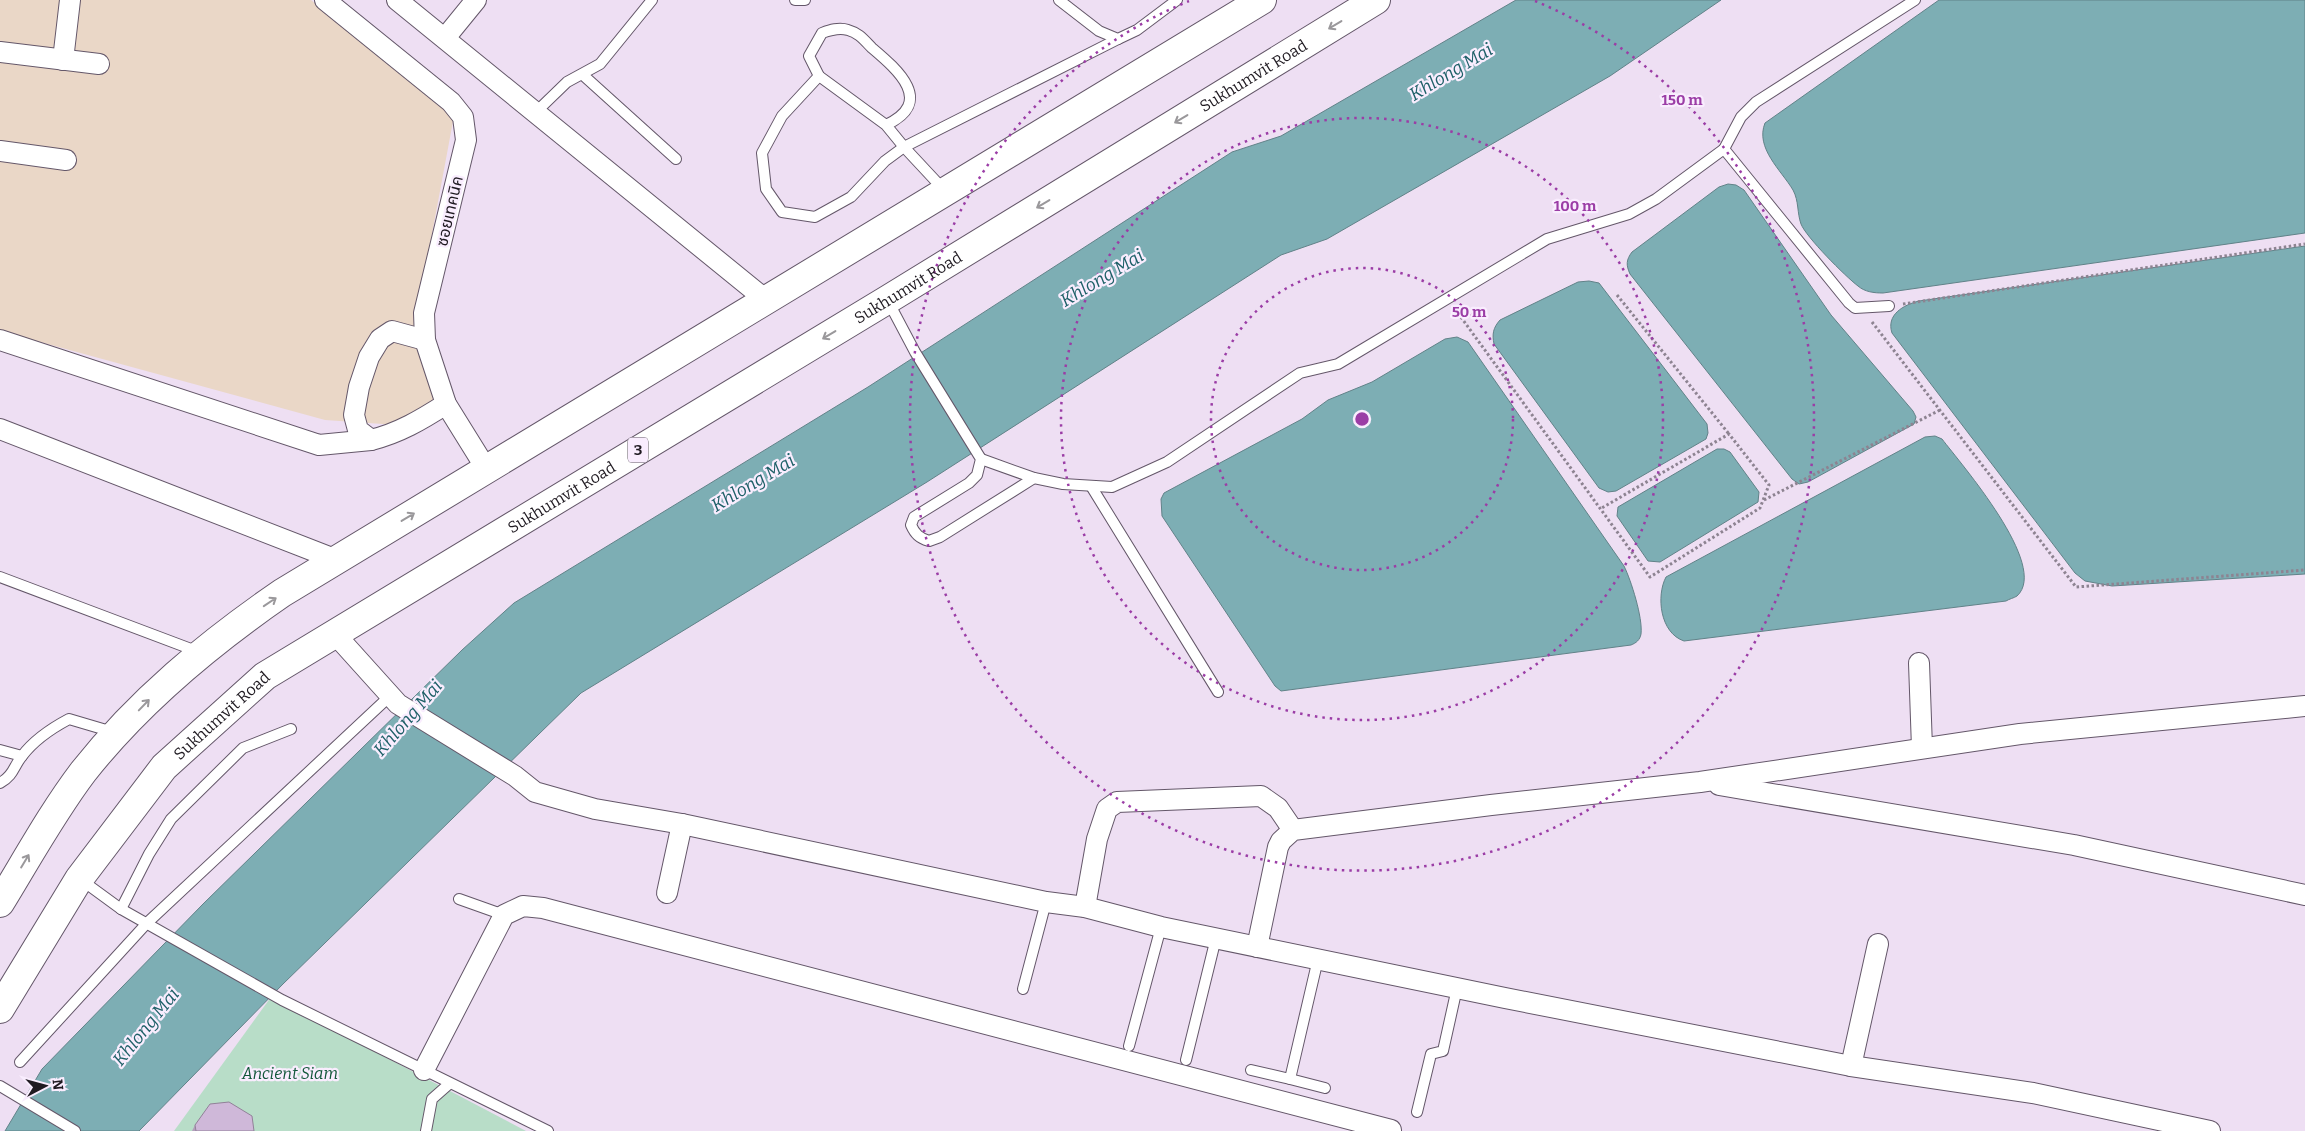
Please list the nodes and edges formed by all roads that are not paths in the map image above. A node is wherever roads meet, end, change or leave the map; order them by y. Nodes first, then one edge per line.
1 (70, 0) edge
2 (325, 0) edge
3 (397, 0) edge
4 (476, 0) edge
5 (652, 0) edge
6 (795, 0) edge
7 (805, 0) edge
8 (1059, 0) edge
9 (1177, 0) edge
10 (1262, 0) edge
11 (1376, 0) edge
12 (1915, 0) edge
13 (444, 38) junction
14 (1118, 39) junction
15 (0, 52) edge
16 (63, 60) junction
17 (100, 64) dead end
18 (584, 75) junction
19 (819, 76) junction
20 (536, 112) junction
21 (886, 125) junction
22 (904, 147) junction
23 (1724, 149) junction
24 (0, 151) edge
25 (66, 160) dead end
26 (676, 160) dead end
27 (946, 192) junction
28 (766, 300) junction
29 (887, 300) junction
30 (1890, 306) road end
31 (0, 340) edge
32 (425, 340) junction
33 (446, 404) junction
34 (0, 429) edge
35 (371, 440) junction
36 (980, 456) junction
37 (487, 470) junction
38 (1034, 478) junction
39 (1091, 486) junction
40 (337, 560) junction
41 (0, 577) edge
42 (334, 633) junction
43 (200, 652) junction
44 (1919, 663) dead end
45 (1218, 692) dead end
46 (395, 700) junction
47 (2305, 706) edge
48 (291, 729) dead end
49 (116, 733) junction
50 (1922, 748) junction
51 (0, 750) edge
52 (22, 756) junction
53 (1700, 782) junction
54 (0, 783) edge
55 (682, 824) junction
56 (1293, 830) junction
57 (79, 879) junction
58 (667, 893) dead end
59 (2305, 895) edge
60 (459, 899) dead end
61 (1046, 902) junction
62 (0, 903) edge
63 (1085, 907) junction
64 (121, 909) junction
65 (504, 916) junction
66 (147, 923) junction
67 (1161, 927) junction
68 (1216, 938) junction
69 (1878, 944) dead end
70 (1257, 946) junction
71 (1318, 959) junction
72 (1023, 988) dead end
73 (1457, 988) junction
74 (0, 1009) edge
75 (1129, 1046) dead end
76 (1186, 1060) dead end
77 (20, 1062) dead end
78 (1851, 1066) junction
79 (424, 1070) junction
80 (1251, 1070) dead end
81 (1290, 1079) junction
82 (449, 1084) junction
83 (0, 1086) edge
84 (1325, 1088) dead end
85 (1417, 1112) dead end
86 (1391, 1130) edge
87 (75, 1131) edge
88 (426, 1131) edge
89 (548, 1131) edge
90 (2210, 1131) edge

1 - 16 street
2 - 32 street, ซอยเทคนิค
3 - 13 street
4 - 13 street
5 - 18 lane
6 - 7 lane
8 - 14 lane
9 - 14 lane
10 - 27 highway
11 -> 29 highway, Sukhumvit Road / 3
12 - 23 lane
13 - 20 street
14 - 22 lane
15 - 16 street
16 - 17 street
18 - 20 lane
18 - 26 lane
19 - 21 lane
19 - 21 lane
19 - 22 lane
20 - 28 street
21 - 22 lane
22 - 27 lane
23 - 30 lane
23 - 39 lane
24 - 25 street
27 - 28 highway
28 - 37 highway
29 - 36 lane
29 -> 42 highway, Sukhumvit Road / 3
31 - 35 street
32 - 33 street, ซอยเทคนิค
32 - 35 street
33 - 35 street
33 - 37 street, ซอยเทคนิค
34 - 40 street
36 - 38 lane
36 - 38 lane
40 -> 37 highway
38 - 39 lane
39 - 45 lane
43 -> 40 highway
41 - 43 lane
42 - 46 street
42 - 57 highway, Sukhumvit Road / 3
49 -> 43 highway
44 - 50 street
46 - 55 street
46 - 66 lane
47 - 50 street
48 - 64 lane
49 - 52 lane
62 -> 49 highway
50 - 53 street
51 - 52 lane
52 - 54 lane
53 - 56 street
53 - 59 street
55 - 58 street
55 - 61 street
56 - 63 street
56 - 70 street
57 - 64 lane
57 - 74 highway, Sukhumvit Road / 3
60 - 65 lane
61 - 63 street
61 - 72 lane
63 - 67 street
64 - 66 lane
65 - 79 street
65 - 86 street
66 - 77 lane
66 - 79 lane
67 - 68 street
67 - 75 lane
68 - 70 street
68 - 76 lane
69 - 78 street
70 - 71 street
71 - 73 street
71 - 81 lane
73 - 78 street
73 - 85 lane
78 - 90 street
79 - 82 lane
80 - 81 lane
81 - 84 lane
82 - 88 lane
82 - 89 lane
83 - 87 lane

